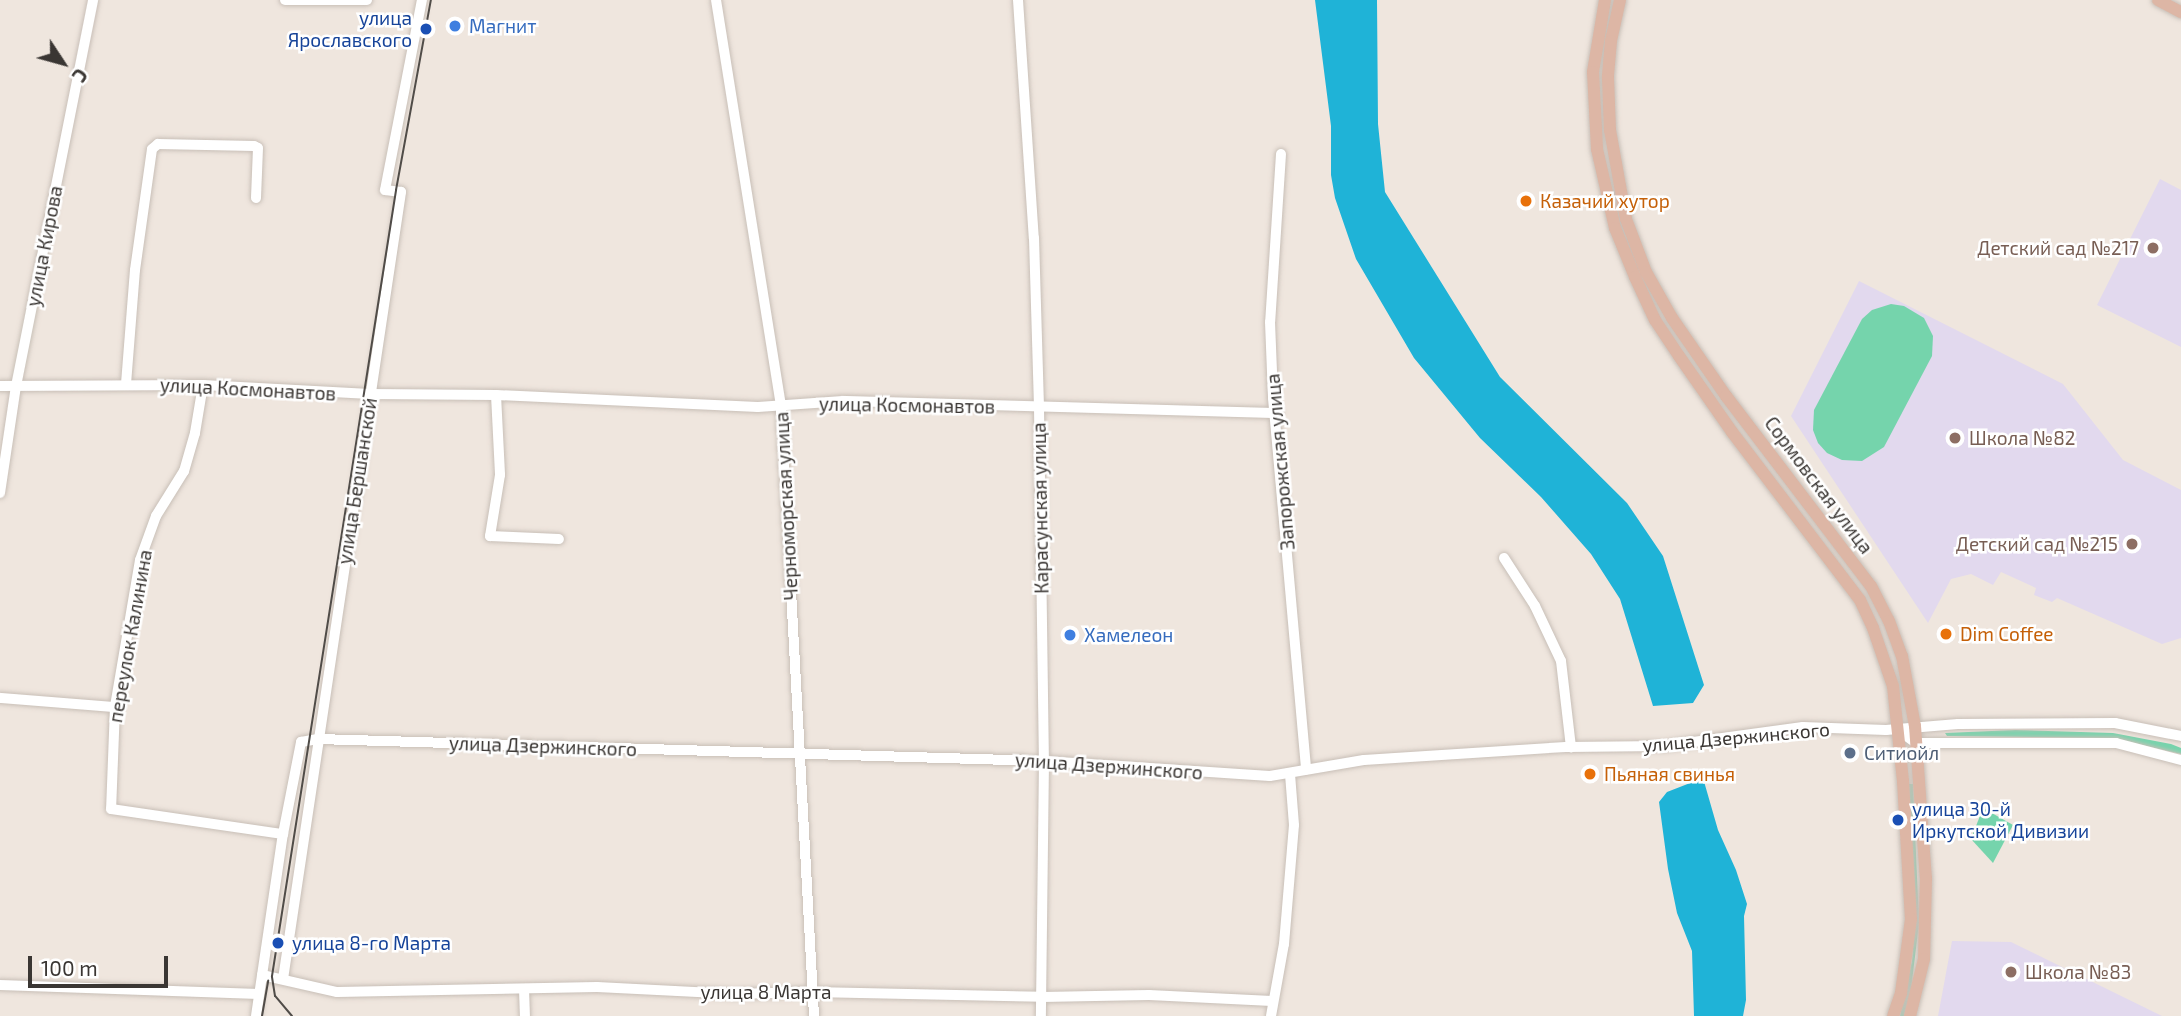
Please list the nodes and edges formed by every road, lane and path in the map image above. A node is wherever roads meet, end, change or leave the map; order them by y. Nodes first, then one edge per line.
1 (93, 0) edge
2 (285, 0) edge
3 (367, 0) edge
4 (422, 0) edge
5 (716, 0) edge
6 (1018, 0) edge
7 (1605, 0) edge
8 (1620, 0) edge
9 (2158, 0) edge
10 (2181, 12) edge
11 (1281, 153) dead end
12 (256, 198) dead end
13 (1667, 309) junction
14 (1653, 316) junction
15 (126, 384) junction
16 (202, 385) junction
17 (0, 386) edge
18 (16, 386) junction
19 (370, 394) junction
20 (496, 395) junction
21 (781, 405) junction
22 (1039, 408) junction
23 (1277, 413) junction
24 (0, 493) edge
25 (559, 539) dead end
26 (1504, 558) dead end
27 (0, 698) edge
28 (115, 707) junction
29 (1915, 726) junction
30 (1898, 730) junction
31 (2181, 736) edge
32 (318, 739) junction
33 (1916, 743) junction
34 (1572, 747) junction
35 (800, 754) junction
36 (2181, 760) edge
37 (1044, 761) junction
38 (1306, 770) junction
39 (1290, 774) junction
40 (283, 834) junction
41 (262, 975) junction
42 (284, 979) junction
43 (0, 985) edge
44 (524, 989) junction
45 (813, 992) junction
46 (259, 994) junction
47 (1042, 997) junction
48 (1272, 1001) junction
49 (257, 1016) edge
50 (525, 1016) edge
51 (814, 1016) edge
52 (1041, 1016) edge
53 (1271, 1016) edge
54 (1893, 1016) edge
55 (1910, 1016) edge

1 - 18 street, улица Кирова
2 - 3 street
4 - 19 street, улица Бершанской
5 - 21 street, Черноморская улица
6 - 22 street, Карасунская улица
7 - 14 main road, Сормовская улица
8 - 13 main road, Сормовская улица
9 - 10 main road
11 - 23 street, Запорожская улица
12 - 15 street
13 - 14 main road
13 - 29 main road, Сормовская улица
14 - 30 main road, Сормовская улица
15 - 16 street, улица Космонавтов
15 - 18 street, улица Космонавтов
16 - 19 street, улица Космонавтов
16 - 28 street, переулок Калинина
17 - 18 street, улица Космонавтов
18 - 24 street, улица Кирова
19 - 20 street, улица Космонавтов
19 - 32 street, улица Бершанской
20 - 21 street, улица Космонавтов
20 - 25 street
21 - 22 street, улица Космонавтов
21 - 35 street, Черноморская улица
22 - 23 street, улица Космонавтов
22 - 37 street, Карасунская улица
23 - 38 street, Запорожская улица
26 - 34 street
27 - 28 street
28 - 40 street, переулок Калинина
29 - 30 street
29 - 31 street
29 - 33 main road, Сормовская улица
30 - 33 street
30 - 34 street, улица Дзержинского
30 - 54 main road, Сормовская улица
32 - 35 street, улица Дзержинского
32 - 40 street
32 - 42 street, улица Бершанской
33 - 36 street
33 - 55 main road, Сормовская улица
34 - 38 street, улица Дзержинского
35 - 37 street, улица Дзержинского
35 - 45 street, Черноморская улица
37 - 39 street, улица Дзержинского
37 - 47 street, Карасунская улица
38 - 39 street, улица Дзержинского
39 - 48 street
40 - 41 street
41 - 42 street, улица 8 Марта
41 - 46 street
42 - 44 street, улица 8 Марта
43 - 46 street
44 - 45 street, улица 8 Марта
44 - 50 street
45 - 47 street, улица 8 Марта
45 - 51 street, Черноморская улица
46 - 49 street
47 - 48 street, улица 8 Марта
47 - 52 street, Карасунская улица
48 - 53 street

